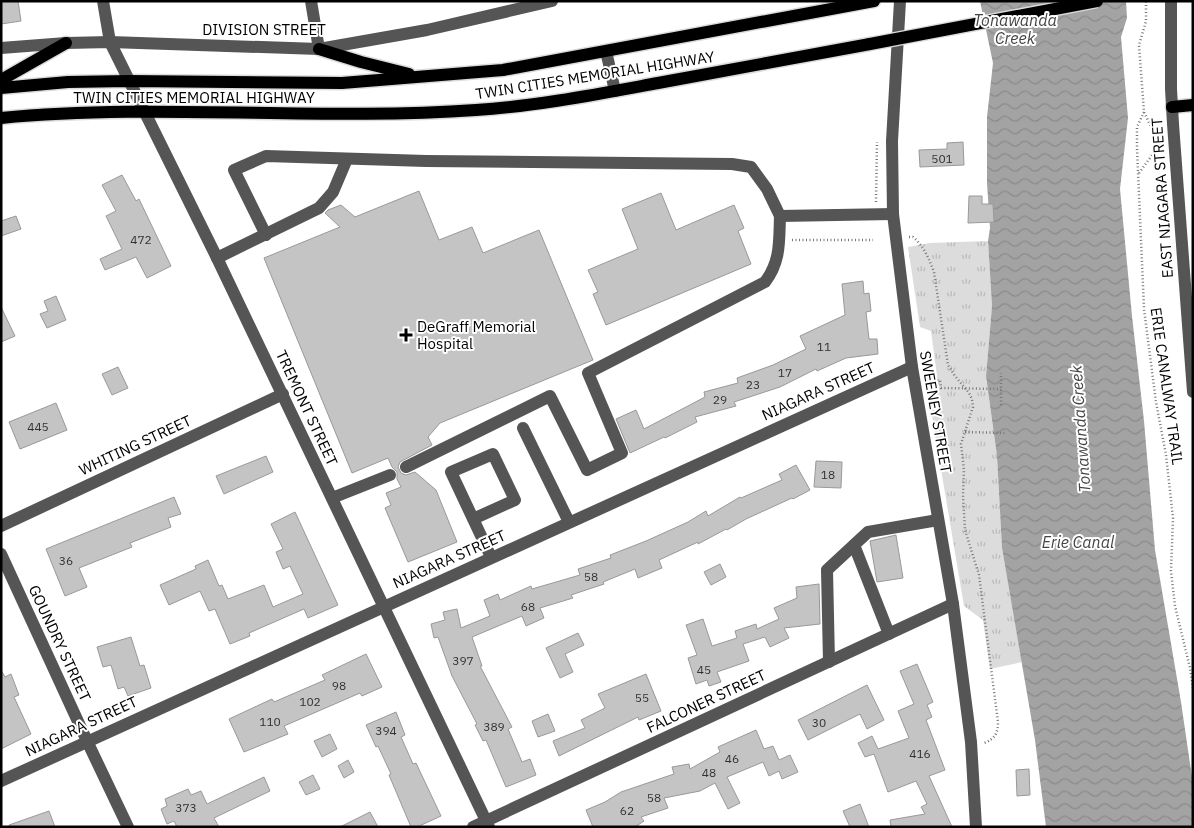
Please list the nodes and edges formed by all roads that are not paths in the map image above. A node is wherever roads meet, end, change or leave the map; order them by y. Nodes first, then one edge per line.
1 (103, 1) edge
2 (311, 1) edge
3 (552, 1) edge
4 (900, 1) edge
5 (1098, 1) edge
6 (1171, 1) edge
7 (873, 2) edge
8 (110, 42) junction
9 (66, 43) junction
10 (1, 48) edge
11 (319, 49) junction
12 (606, 51) junction
13 (424, 77) junction
14 (1, 80) edge
15 (128, 81) junction
16 (1, 88) edge
17 (616, 91) junction
18 (1193, 105) edge
19 (1172, 107) junction
20 (145, 111) junction
21 (1, 118) edge
22 (347, 159) junction
23 (893, 214) junction
24 (780, 216) junction
25 (266, 234) junction
26 (217, 258) junction
27 (1190, 325) edge
28 (912, 367) junction
29 (1193, 392) edge
30 (283, 394) junction
31 (523, 428) dead end
32 (406, 467) dead end
33 (390, 475) dead end
34 (332, 498) junction
35 (473, 519) junction
36 (938, 520) junction
37 (569, 522) junction
38 (1, 526) edge
39 (854, 545) junction
40 (1, 554) edge
41 (491, 558) junction
42 (953, 604) junction
43 (383, 606) junction
44 (889, 634) junction
45 (829, 662) junction
46 (87, 741) junction
47 (1, 781) edge
48 (488, 824) edge
49 (128, 827) edge
50 (473, 827) edge
51 (976, 827) edge

1 - 8 street, TREMONT STREET
2 - 11 street
3 - 11 street, DIVISION STREET
4 - 23 street, SWEENEY STREET
5 - 17 main road, TWIN CITIES MEMORIAL HIGHWAY, bridge
6 - 19 street, EAST NIAGARA STREET
7 - 12 main road, TWIN CITIES MEMORIAL HIGHWAY
8 - 9 street, DIVISION STREET
8 - 11 street, DIVISION STREET
8 - 15 street, TREMONT STREET
9 - 10 street, DIVISION STREET
9 - 14 main road
11 - 13 main road
12 - 13 main road, TWIN CITIES MEMORIAL HIGHWAY
12 - 17 street
13 - 15 main road, TWIN CITIES MEMORIAL HIGHWAY
15 - 16 main road, TWIN CITIES MEMORIAL HIGHWAY
15 - 20 street, TREMONT STREET
17 - 20 main road, TWIN CITIES MEMORIAL HIGHWAY
18 - 19 main road
19 - 27 street, EAST NIAGARA STREET
20 - 21 main road, TWIN CITIES MEMORIAL HIGHWAY
20 - 26 street, TREMONT STREET
22 - 24 street
22 - 25 street
22 - 25 street
23 - 24 street
23 - 28 street, SWEENEY STREET
24 - 32 street
25 - 26 street
26 - 30 street, TREMONT STREET
27 - 29 street, EAST NIAGARA STREET
28 - 36 street, SWEENEY STREET
28 - 37 street, NIAGARA STREET
30 - 34 street, TREMONT STREET
30 - 38 street, WHITING STREET
31 - 37 street
33 - 34 street
34 - 43 street, TREMONT STREET
35 - 35 street
35 - 41 street
36 - 39 street
36 - 42 street, SWEENEY STREET
37 - 41 street, NIAGARA STREET
39 - 44 street
39 - 45 street
40 - 46 street, GOUNDRY STREET
41 - 43 street, NIAGARA STREET
42 - 44 street, FALCONER STREET
42 - 51 street, SWEENEY STREET
43 - 46 street, NIAGARA STREET
43 - 48 street, TREMONT STREET
44 - 45 street, FALCONER STREET
45 - 48 street, FALCONER STREET
46 - 47 street, NIAGARA STREET
46 - 49 street, GOUNDRY STREET
48 - 50 street, FALCONER STREET

